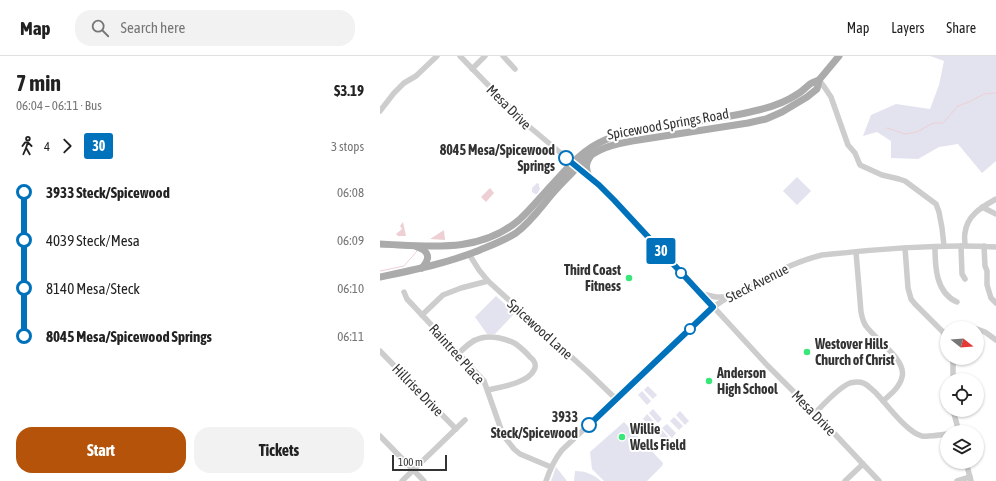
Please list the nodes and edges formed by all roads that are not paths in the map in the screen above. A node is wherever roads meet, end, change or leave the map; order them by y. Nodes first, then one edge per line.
1 (437, 56) edge
2 (460, 56) edge
3 (485, 56) edge
4 (503, 56) edge
5 (839, 56) edge
6 (472, 69) junction
7 (515, 69) dead end
8 (819, 80) junction
9 (760, 109) junction
10 (380, 111) edge
11 (757, 121) junction
12 (655, 127) junction
13 (646, 139) junction
14 (593, 154) junction
15 (574, 165) junction
16 (589, 177) junction
17 (996, 199) edge
18 (982, 207) junction
19 (996, 214) edge
20 (500, 233) junction
21 (380, 244) edge
22 (469, 244) junction
23 (412, 245) junction
24 (963, 245) junction
25 (454, 246) junction
26 (944, 246) junction
27 (984, 246) junction
28 (934, 247) junction
29 (996, 247) edge
30 (905, 248) junction
31 (856, 252) junction
32 (469, 254) junction
33 (422, 268) junction
34 (380, 277) edge
35 (965, 279) dead end
36 (488, 281) junction
37 (404, 292) dead end
38 (700, 294) junction
39 (727, 297) junction
40 (957, 302) dead end
41 (996, 303) edge
42 (713, 307) junction
43 (422, 315) junction
44 (940, 329) edge
45 (984, 332) edge
46 (996, 340) edge
47 (380, 351) edge
48 (459, 353) junction
49 (488, 390) junction
50 (616, 399) junction
51 (883, 401) junction
52 (815, 413) junction
53 (465, 420) dead end
54 (456, 429) junction
55 (940, 435) edge
56 (380, 436) edge
57 (863, 464) junction
58 (551, 467) junction
59 (968, 469) edge
60 (413, 470) junction
61 (971, 479) edge
62 (402, 481) edge
63 (424, 481) edge
64 (546, 481) edge
65 (845, 481) edge
66 (879, 481) edge
67 (957, 481) edge

1 - 10 street
2 - 6 street, Mesa Drive
3 - 6 street
4 - 7 street
5 - 8 main road, Spicewood Springs Road
6 - 15 street, Mesa Drive
8 - 9 main road, Spicewood Springs Road
8 - 11 main road, Spicewood Springs Road
8 - 26 street
9 - 11 main road
9 - 12 main road, Spicewood Springs Road
11 - 13 main road, Spicewood Springs Road
12 - 13 main road
12 - 15 main road, Spicewood Springs Road
13 - 14 main road, Spicewood Springs Road
14 - 15 main road, Spicewood Springs Road
14 - 16 main road
15 - 16 street, Mesa Drive
15 - 20 main road, Spicewood Springs Road
15 - 32 main road, Spicewood Springs Road
16 - 38 street, Mesa Drive
17 - 18 street
18 - 19 street
18 - 24 street
20 - 22 main road, Spicewood Springs Road
20 - 32 main road
21 - 23 main road, Spicewood Springs Road
22 - 25 main road, Spicewood Springs Road
22 - 32 main road
23 - 25 main road, Spicewood Springs Road
23 - 33 main road
24 - 26 street, Steck Avenue
24 - 27 street, Steck Avenue
24 - 35 street
25 - 32 main road
26 - 28 street, Steck Avenue
27 - 29 street, Steck Avenue
27 - 41 street
28 - 30 street, Steck Avenue
28 - 40 street
30 - 31 street, Steck Avenue
30 - 44 street
31 - 39 street, Steck Avenue
31 - 51 street
32 - 33 main road, Spicewood Springs Road
32 - 36 street, Spicewood Lane
33 - 34 main road, Spicewood Springs Road
36 - 43 street
36 - 50 street, Spicewood Lane
37 - 43 street, Raintree Place
38 - 39 street
38 - 42 street, Mesa Drive
39 - 42 street, Steck Avenue
42 - 50 street, Steck Avenue
42 - 52 street, Mesa Drive
43 - 48 street, Raintree Place
45 - 46 street
47 - 54 street, Hillrise Drive
48 - 49 street, Raintree Place
48 - 49 street
49 - 58 street, Raintree Place
50 - 58 street, Steck Avenue
51 - 52 street
51 - 55 street
52 - 57 street, Mesa Drive
53 - 54 street
54 - 60 street
56 - 60 street
57 - 65 street
57 - 66 street, Mesa Drive
58 - 64 street, Steck Avenue
59 - 61 street
60 - 62 street
60 - 63 street
61 - 67 street

